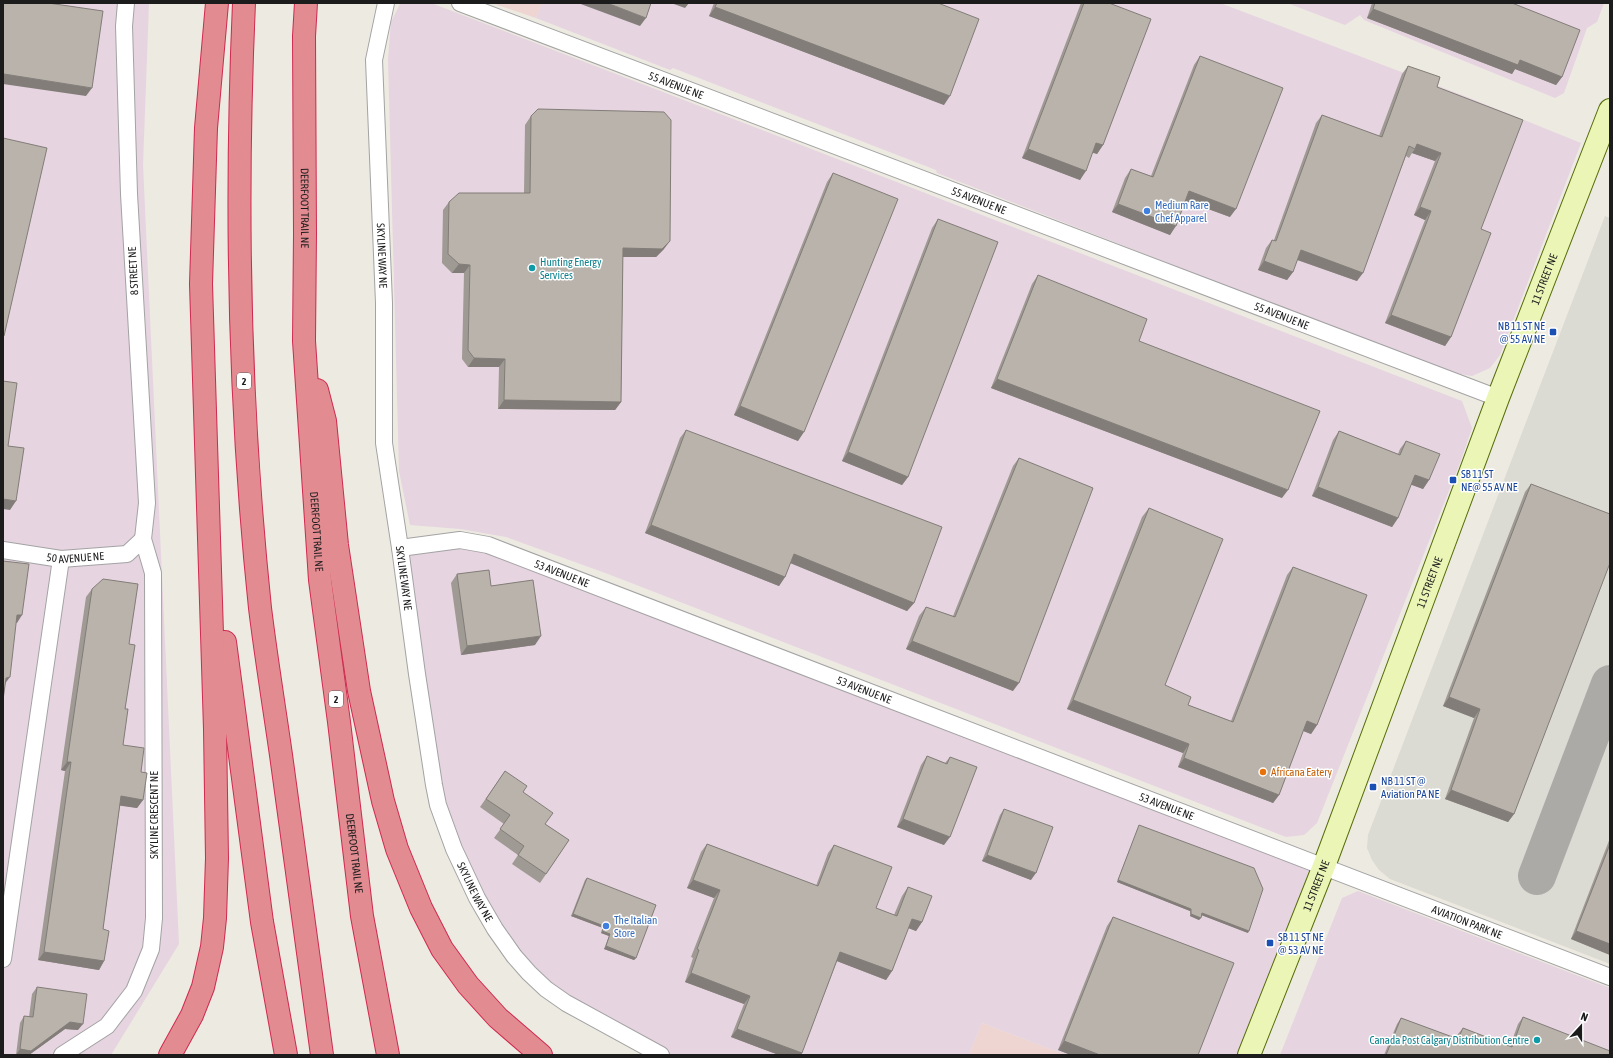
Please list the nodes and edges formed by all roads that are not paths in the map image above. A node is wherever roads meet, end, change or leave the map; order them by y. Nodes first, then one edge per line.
1 (126, 3) edge
2 (217, 3) edge
3 (244, 3) edge
4 (306, 3) edge
5 (386, 3) edge
6 (460, 3) edge
7 (1610, 110) edge
8 (201, 284) junction
9 (304, 341) junction
10 (1498, 398) junction
11 (143, 539) junction
12 (400, 548) junction
13 (3, 550) edge
14 (61, 560) junction
15 (1324, 866) junction
16 (3, 959) edge
17 (1610, 977) edge
18 (62, 1055) edge
19 (170, 1055) edge
20 (286, 1055) edge
21 (322, 1055) edge
22 (388, 1055) edge
23 (541, 1055) edge
24 (661, 1055) edge
25 (1249, 1055) edge

1 - 11 street, 8 STREET NE
2 - 8 highway
3 - 21 highway, 2
4 - 9 highway, DEERFOOT TRAIL NE / 2
5 - 12 street, SKYLINE WAY NE
6 - 10 street, 55 AVENUE NE
7 - 10 street, 11 STREET NE
8 - 19 highway
8 - 20 highway
9 - 22 highway, DEERFOOT TRAIL NE / 2
9 - 23 highway
10 - 15 street, 11 STREET NE
11 - 14 street, 50 AVENUE NE
11 - 18 street, SKYLINE CRESCENT NE
12 - 15 street, 53 AVENUE NE
12 - 24 street, SKYLINE WAY NE
13 - 14 street, 50 AVENUE NE
14 - 16 street
15 - 17 street, AVIATION PARK NE
15 - 25 street, 11 STREET NE

